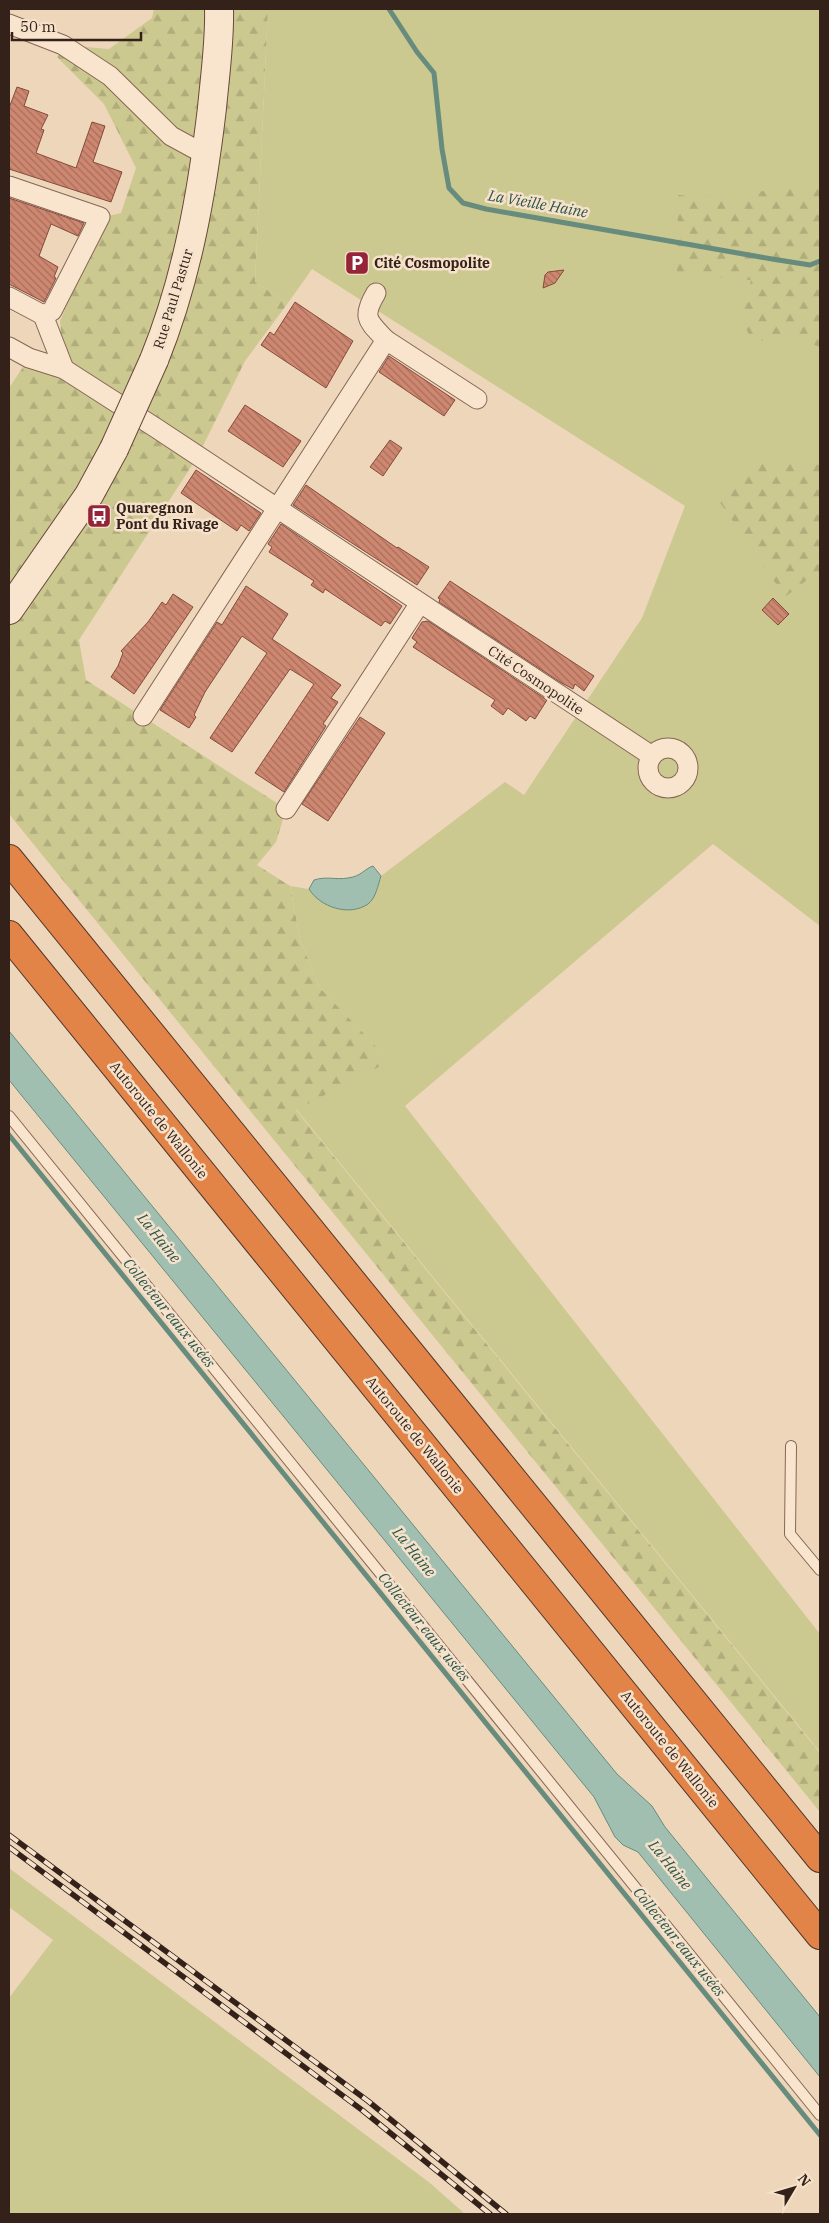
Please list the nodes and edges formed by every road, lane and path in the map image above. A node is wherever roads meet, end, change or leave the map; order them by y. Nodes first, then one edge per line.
1 (220, 9) edge
2 (9, 24) edge
3 (206, 155) junction
4 (9, 186) edge
5 (376, 293) dead end
6 (9, 297) edge
7 (47, 313) junction
8 (386, 340) junction
9 (9, 347) edge
10 (64, 369) junction
11 (477, 399) dead end
12 (277, 508) junction
13 (420, 603) junction
14 (9, 610) edge
15 (142, 716) dead end
16 (652, 756) dead end
17 (286, 809) dead end
18 (9, 859) edge
19 (9, 935) edge
20 (9, 1116) edge
21 (791, 1446) dead end
22 (820, 1570) edge
23 (820, 1858) edge
24 (820, 1935) edge
25 (820, 2115) edge

1 - 3 main road, Rue Paul Pastur
2 - 3 street
3 - 14 main road, Rue Paul Pastur, bridge
4 - 7 street
5 - 8 street
6 - 7 street
7 - 10 street
8 - 11 street
8 - 12 street
9 - 10 street, Cité Cosmopolite
10 - 12 street, Cité Cosmopolite
12 - 13 street, Cité Cosmopolite
12 - 15 street
13 - 16 street, Cité Cosmopolite
13 - 17 street
18 - 23 highway
19 - 24 highway, Autoroute de Wallonie
20 - 25 lane
21 - 22 lane

